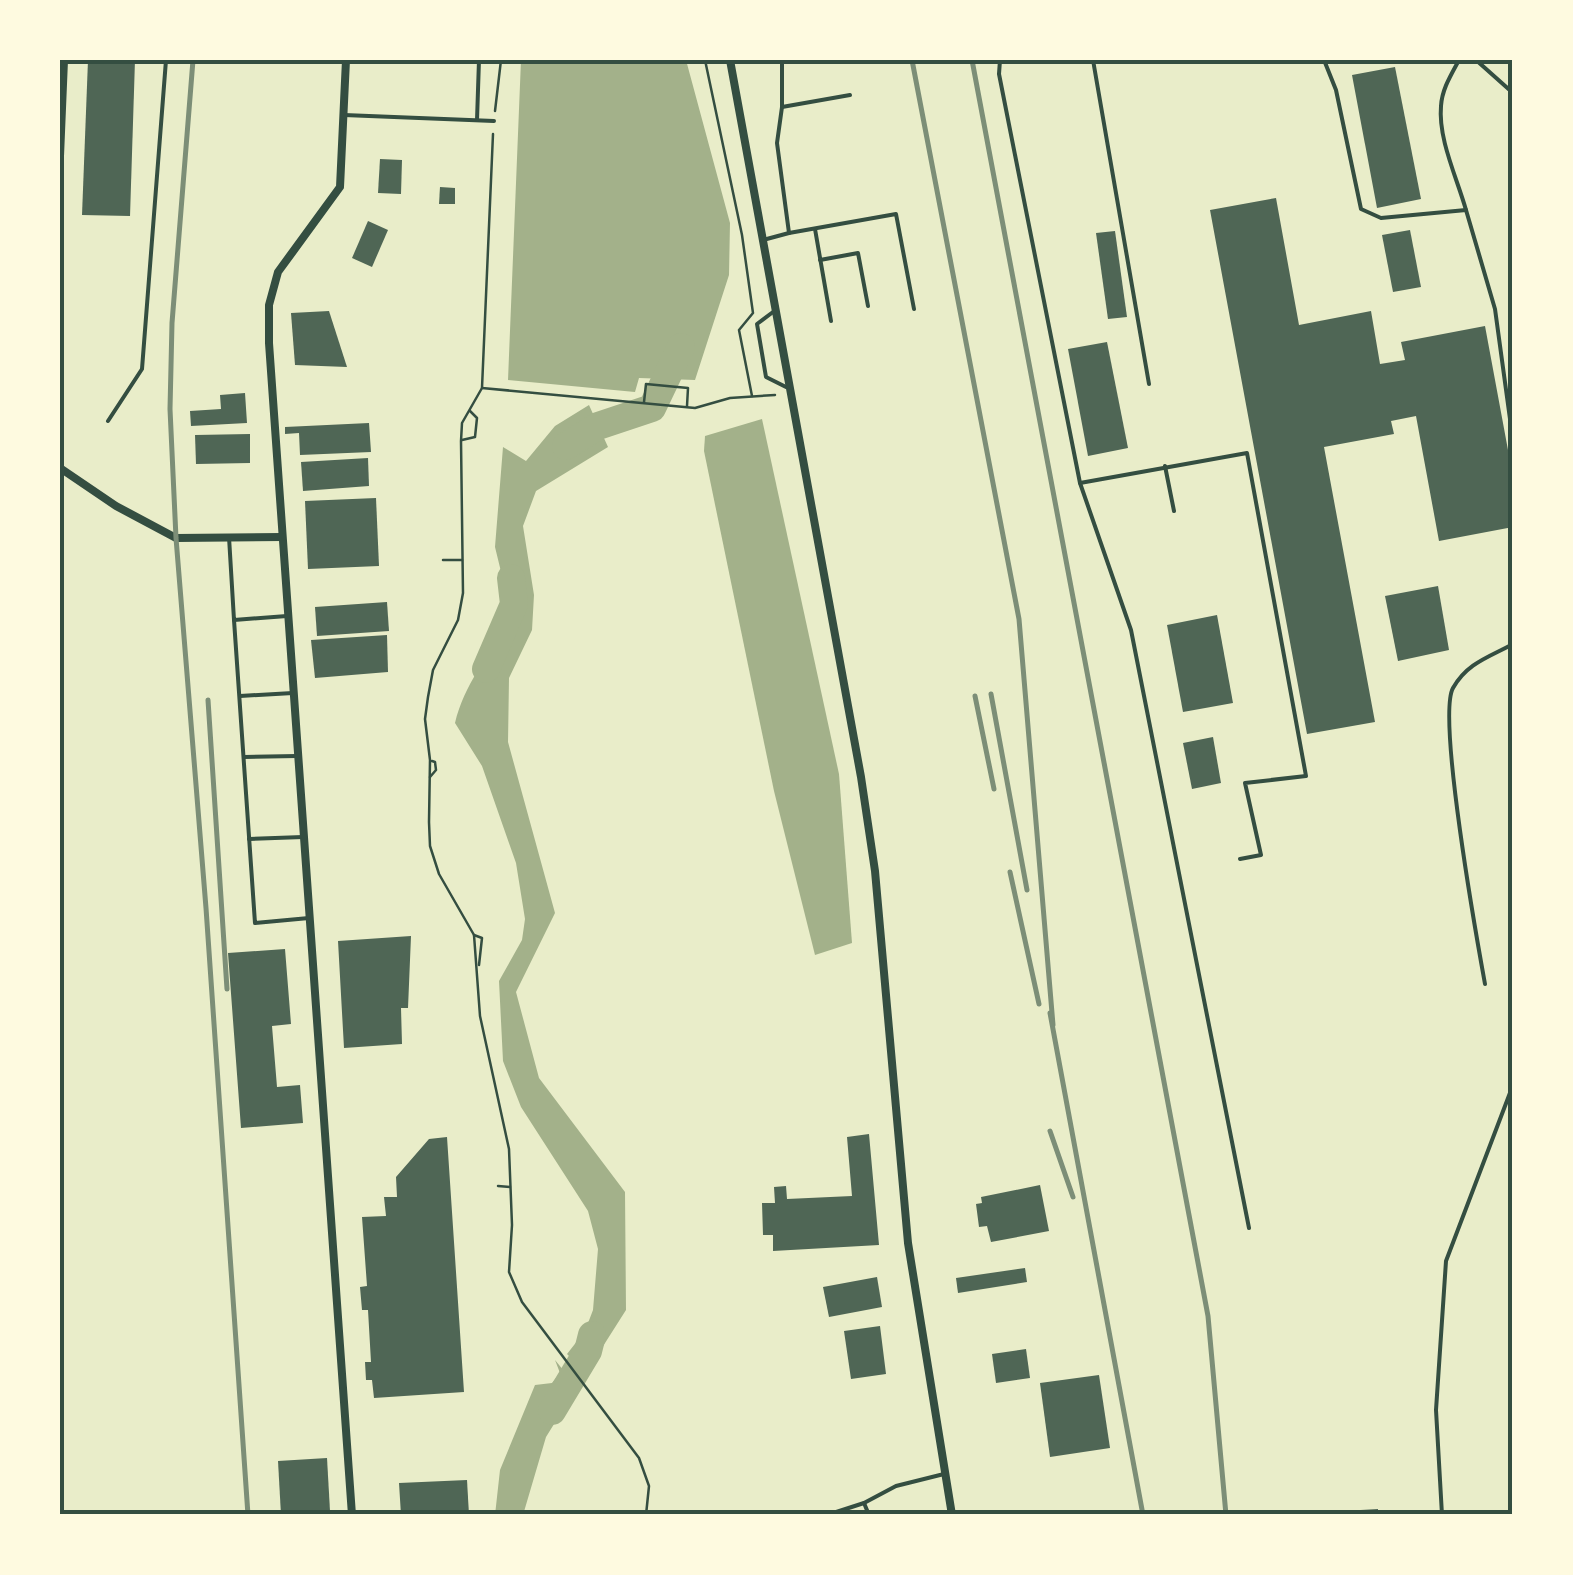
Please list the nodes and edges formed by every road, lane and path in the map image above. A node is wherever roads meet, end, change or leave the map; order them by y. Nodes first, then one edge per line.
1 (64, 60) edge
2 (166, 60) edge
3 (346, 60) edge
4 (479, 60) edge
5 (501, 60) edge
6 (706, 60) edge
7 (730, 60) edge
8 (782, 60) edge
9 (1000, 60) edge
10 (1093, 60) edge
11 (1324, 60) edge
12 (1459, 60) edge
13 (1476, 60) edge
14 (1513, 92) edge
15 (850, 95) dead end
16 (782, 107) junction
17 (344, 115) junction
18 (477, 121) junction
19 (494, 121) junction
20 (60, 156) edge
21 (1466, 210) junction
22 (814, 229) junction
23 (790, 234) junction
24 (764, 240) junction
25 (820, 260) junction
26 (868, 306) dead end
27 (776, 309) junction
28 (914, 309) dead end
29 (831, 321) dead end
30 (1503, 376) junction
31 (1513, 376) edge
32 (1150, 384) dead end
33 (482, 388) junction
34 (791, 392) junction
35 (752, 396) junction
36 (644, 403) junction
37 (687, 407) junction
38 (469, 410) junction
39 (108, 420) dead end
40 (461, 440) junction
41 (1513, 440) edge
42 (1165, 466) junction
43 (60, 468) edge
44 (1080, 482) junction
45 (1174, 510) dead end
46 (229, 537) junction
47 (282, 537) junction
48 (443, 560) dead end
49 (464, 560) junction
50 (288, 616) junction
51 (234, 620) junction
52 (1513, 644) edge
53 (293, 694) junction
54 (240, 696) junction
55 (298, 756) junction
56 (244, 757) junction
57 (303, 837) junction
58 (250, 839) junction
59 (1240, 859) dead end
60 (309, 918) junction
61 (1486, 984) dead end
62 (1513, 1085) edge
63 (498, 1186) dead end
64 (511, 1187) junction
65 (1249, 1228) dead end
66 (944, 1474) junction
67 (864, 1503) junction
68 (352, 1515) edge
69 (646, 1515) edge
70 (828, 1515) edge
71 (869, 1515) edge
72 (952, 1515) edge
73 (1442, 1515) edge

1 - 20 street
2 - 39 lane
3 - 17 street
4 - 18 lane
5 - 19 path
6 - 35 path
7 - 24 street
8 - 16 lane
9 - 44 lane
10 - 32 lane
11 - 21 lane
12 - 21 lane
13 - 14 lane
15 - 16 lane
16 - 23 lane
17 - 18 lane
17 - 47 street
18 - 19 lane
19 - 33 path
21 - 30 lane
22 - 23 lane
22 - 25 lane
22 - 28 lane
23 - 24 lane
24 - 27 street
25 - 26 lane
25 - 29 lane
27 - 34 street
27 - 34 lane
30 - 31 lane
30 - 41 lane
33 - 36 path
33 - 38 path
34 - 35 path
34 - 66 street
35 - 37 path
36 - 37 path
36 - 37 path
38 - 40 path
38 - 40 path
40 - 49 path
42 - 44 lane
42 - 45 lane
42 - 59 lane
43 - 46 street
44 - 65 lane
46 - 47 street
46 - 51 lane
47 - 50 street
48 - 49 path
49 - 64 path
50 - 51 lane
50 - 53 street
51 - 54 lane
52 - 61 lane
53 - 54 lane
53 - 55 street
54 - 56 lane
55 - 56 lane
55 - 57 street
56 - 58 lane
57 - 58 lane
57 - 60 street
58 - 60 lane
60 - 68 street
62 - 73 lane
63 - 64 path
64 - 69 path
66 - 67 lane
66 - 72 street
67 - 70 lane
67 - 71 lane

